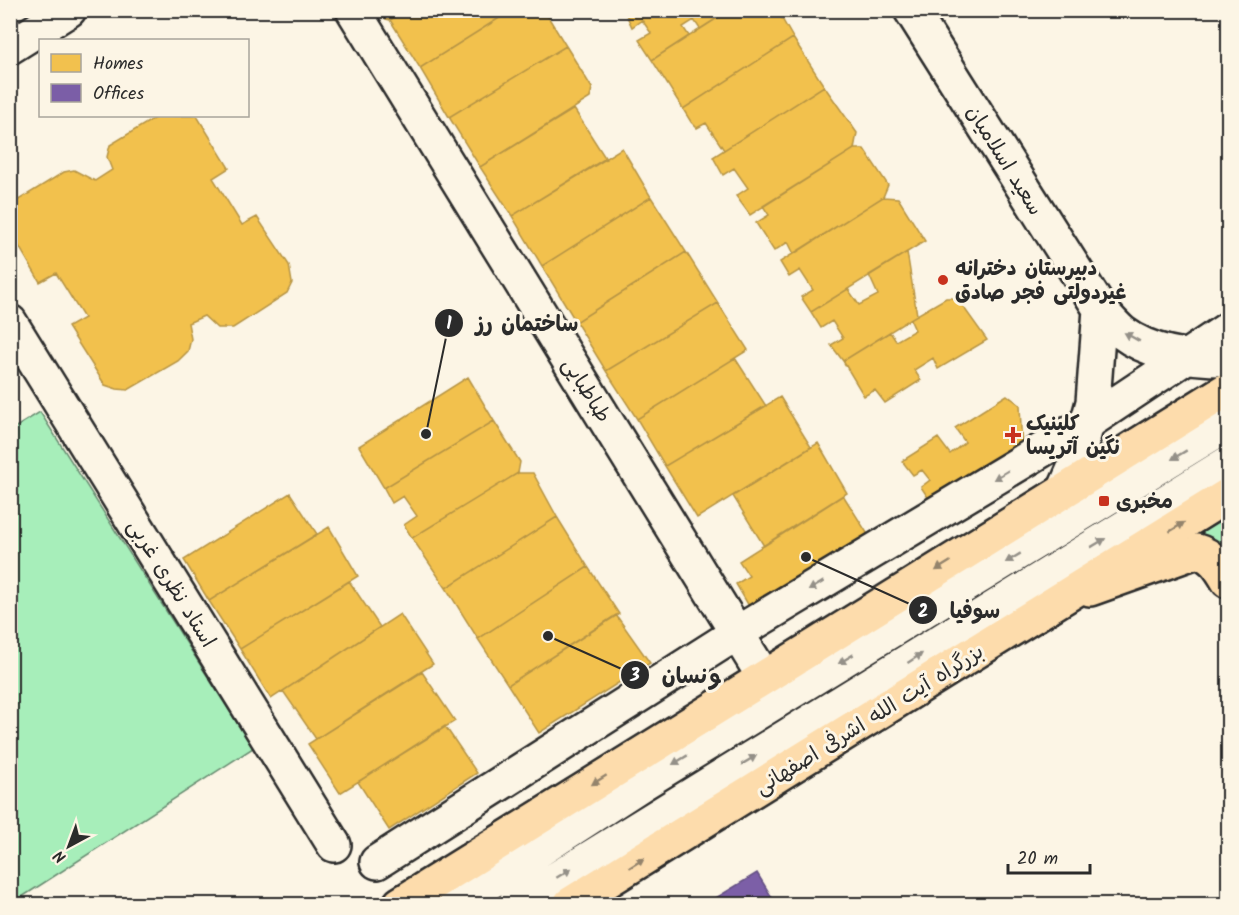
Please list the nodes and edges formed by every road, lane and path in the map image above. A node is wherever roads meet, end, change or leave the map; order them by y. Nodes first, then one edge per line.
1 (69, 10) edge
2 (353, 10) edge
3 (911, 10) edge
4 (10, 47) edge
5 (1100, 309) junction
6 (10, 322) edge
7 (1228, 329) edge
8 (1184, 356) junction
9 (1228, 359) edge
10 (1228, 389) edge
11 (1087, 423) junction
12 (1228, 424) edge
13 (1228, 463) edge
14 (1064, 491) junction
15 (1228, 495) edge
16 (1228, 581) edge
17 (1065, 597) junction
18 (737, 633) junction
19 (764, 677) junction
20 (334, 845) dead end
21 (377, 862) dead end
22 (400, 904) edge
23 (456, 904) edge
24 (515, 904) edge
25 (570, 904) edge

1 - 4 street
2 - 18 street, طباطبایی
3 - 5 street, سعید اسلامیان
8 -> 5 street, سعید اسلامیان
5 - 11 street
6 - 20 street, استاد نظری غربی
7 - 8 street
8 - 9 street, سعید اسلامیان
8 - 11 street
10 - 14 main road
11 - 14 street
11 -> 18 street
12 -> 23 street
24 -> 13 street
14 -> 19 main road
17 -> 15 main road, بزرگراه آیت الله اشرفی اصفهانی
16 - 17 main road
25 -> 17 main road, بزرگراه آیت الله اشرفی اصفهانی
18 - 19 street, طباطبایی
18 - 21 street
19 -> 22 main road

